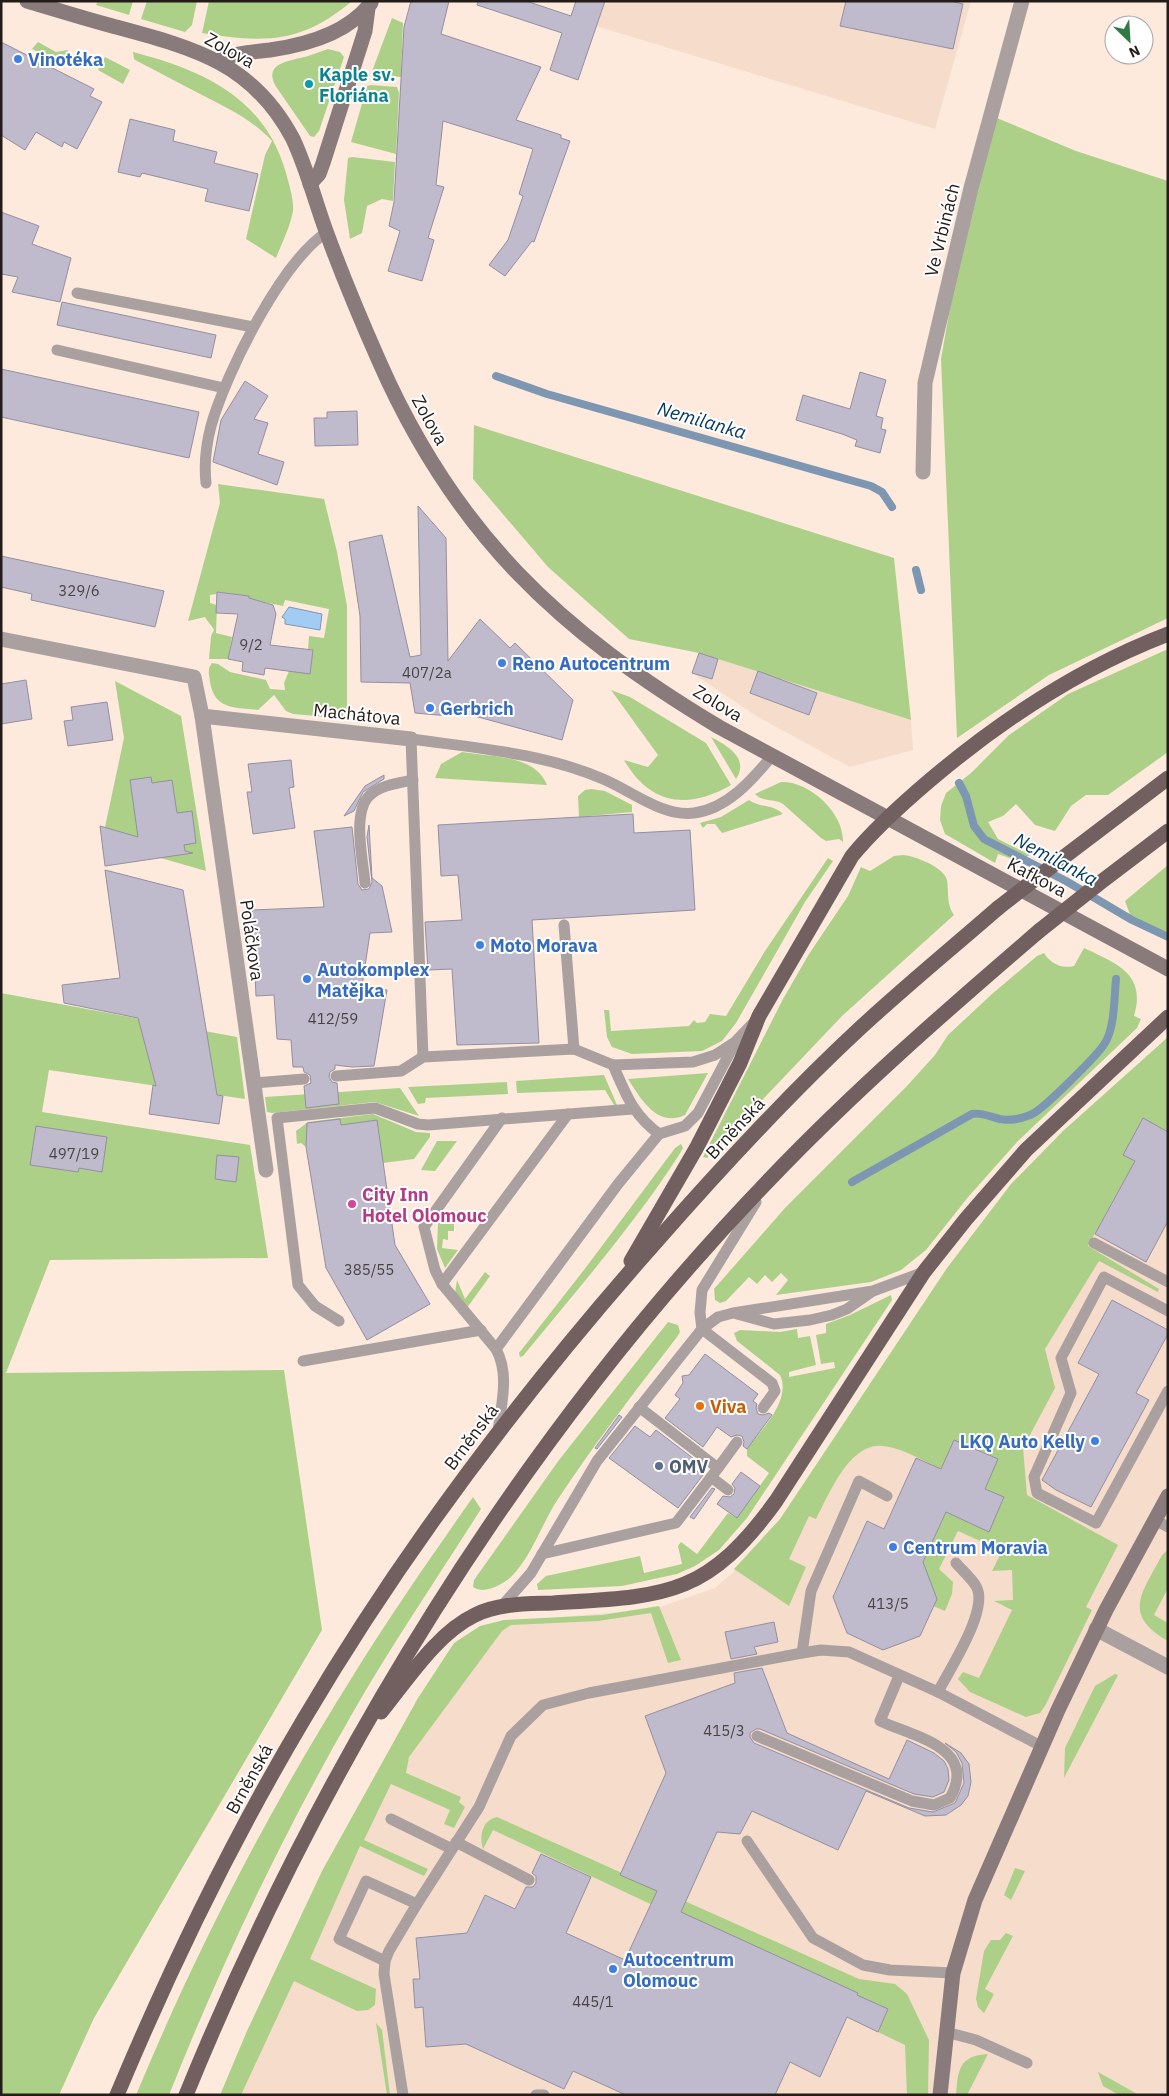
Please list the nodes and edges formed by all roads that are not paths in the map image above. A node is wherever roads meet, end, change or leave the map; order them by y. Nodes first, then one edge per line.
1 (27, 1) edge
2 (1022, 1) edge
3 (370, 5) edge
4 (217, 62) junction
5 (310, 184) junction
6 (327, 232) junction
7 (77, 293) dead end
8 (253, 327) junction
9 (57, 350) dead end
10 (224, 388) junction
11 (924, 472) dead end
12 (206, 483) dead end
13 (1168, 634) edge
14 (1, 638) edge
15 (202, 716) junction
16 (411, 739) junction
17 (772, 756) junction
18 (1168, 778) edge
19 (413, 780) junction
20 (888, 819) junction
21 (1168, 832) edge
22 (365, 883) dead end
23 (564, 925) dead end
24 (1168, 969) edge
25 (759, 1016) junction
26 (1168, 1017) edge
27 (736, 1042) junction
28 (574, 1049) junction
29 (424, 1057) junction
30 (613, 1065) junction
31 (336, 1076) dead end
32 (304, 1079) dead end
33 (254, 1082) junction
34 (633, 1110) junction
35 (568, 1114) junction
36 (502, 1118) junction
37 (659, 1134) junction
38 (266, 1170) dead end
39 (770, 1179) junction
40 (1094, 1243) dead end
41 (924, 1272) junction
42 (1168, 1282) edge
43 (442, 1284) junction
44 (614, 1290) junction
45 (873, 1291) junction
46 (1168, 1311) edge
47 (733, 1313) junction
48 (339, 1320) dead end
49 (702, 1329) junction
50 (481, 1330) junction
51 (496, 1349) junction
52 (303, 1361) dead end
53 (1168, 1391) edge
54 (640, 1408) junction
55 (763, 1408) dead end
56 (498, 1432) junction
57 (737, 1442) dead end
58 (714, 1472) junction
59 (728, 1490) dead end
60 (887, 1496) dead end
61 (1168, 1496) edge
62 (1161, 1523) edge
63 (542, 1554) junction
64 (956, 1563) dead end
65 (502, 1606) junction
66 (1096, 1629) junction
67 (802, 1653) junction
68 (1168, 1667) edge
69 (898, 1676) junction
70 (938, 1692) junction
71 (757, 1736) dead end
72 (354, 1744) junction
73 (1042, 1746) junction
74 (391, 1819) dead end
75 (747, 1841) dead end
76 (454, 1846) junction
77 (529, 1880) dead end
78 (417, 1904) junction
79 (384, 1961) junction
80 (953, 1973) junction
81 (946, 2032) junction
82 (207, 2042) junction
83 (1027, 2063) dead end
84 (116, 2095) edge
85 (186, 2095) edge
86 (196, 2095) edge
87 (403, 2095) edge
88 (536, 2095) edge
89 (544, 2095) edge
90 (940, 2095) edge

1 - 4 street, Zolova
2 - 11 street, Ve Vrbinách
3 - 4 street
3 - 5 street
4 - 5 street, Zolova
5 - 6 street, Zolova
6 - 8 lane
6 - 17 street, Zolova
7 - 8 lane
8 - 10 lane
9 - 10 lane
10 - 12 lane
13 - 20 main road
14 - 15 street
15 - 16 street, Machátova
15 - 33 street, Poláčkova
16 - 17 lane, Machátova
16 - 19 lane
17 - 20 street, Zolova
18 - 44 main road, Brněnská, bridge
19 - 22 lane
19 - 29 lane
20 - 24 street, Kafkova
20 - 25 main road
21 - 39 main road, bridge
23 - 28 lane
25 - 27 lane
25 - 44 main road
26 - 41 main road
27 - 30 lane
27 - 37 lane
28 - 29 lane
28 - 30 lane
29 - 31 lane
30 - 34 lane
32 - 33 lane
33 - 38 street, Poláčkova
34 - 35 lane
34 - 37 lane
35 - 36 lane
35 - 43 lane
36 - 43 lane
36 - 48 lane
37 - 51 lane
39 - 49 lane
39 - 72 main road
40 - 42 lane
41 - 45 lane
41 - 65 main road
43 - 50 lane
44 - 56 main road, Brněnská
45 - 47 lane
45 - 47 lane
46 - 53 lane
47 - 49 lane
49 - 54 lane
49 - 55 lane
50 - 51 lane
50 - 52 lane
51 - 56 lane
54 - 58 lane
54 - 63 lane
56 - 84 main road, Brněnská
57 - 58 lane
58 - 59 lane
58 - 63 lane
60 - 67 lane
61 - 62 street
62 - 66 street
63 - 65 lane
64 - 70 lane
65 - 72 main road
66 - 68 street
66 - 73 street
67 - 69 lane
67 - 76 lane
69 - 70 lane
69 - 71 lane
70 - 73 lane
72 - 82 main road
73 - 80 street
74 - 76 lane
75 - 80 lane
76 - 77 lane
76 - 78 lane
78 - 79 lane
78 - 79 lane
79 - 87 lane
80 - 81 street
81 - 83 lane
81 - 90 street
82 - 85 main road
82 - 86 main road
88 - 89 lane

